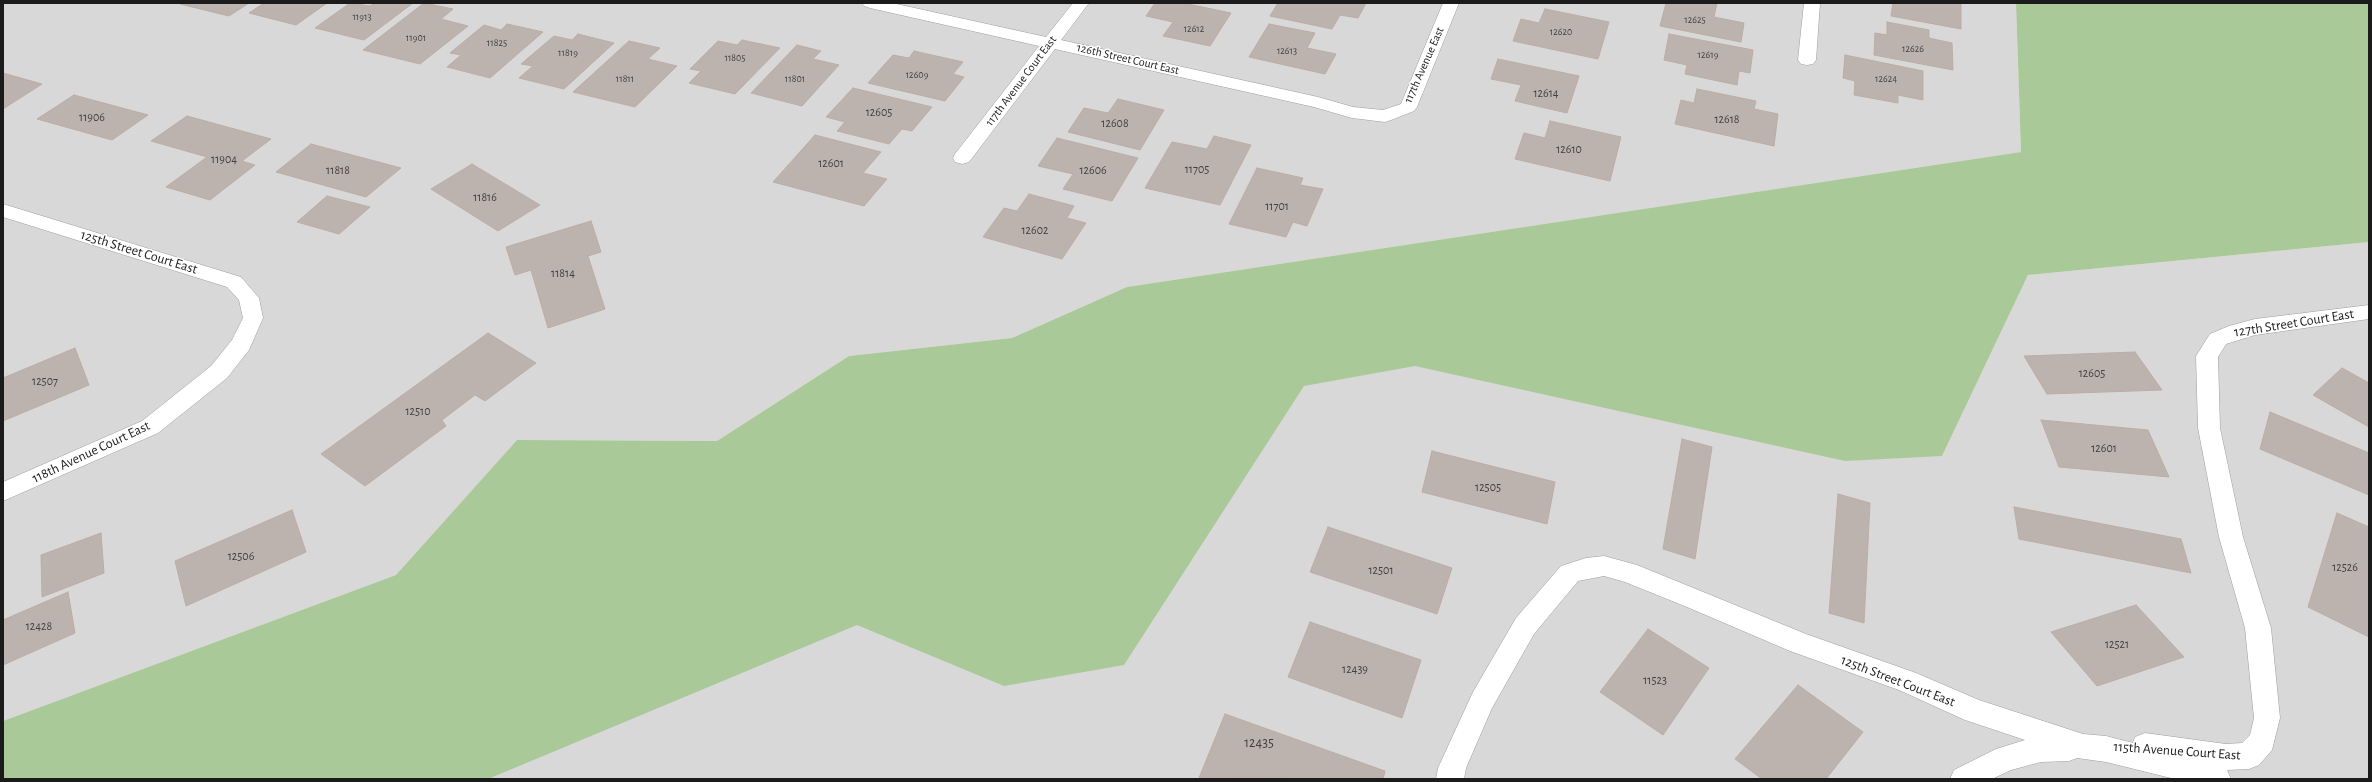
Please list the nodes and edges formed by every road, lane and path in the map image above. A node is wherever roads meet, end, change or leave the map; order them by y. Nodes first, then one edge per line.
1 (870, 3) edge
2 (1081, 3) edge
3 (1451, 3) edge
4 (1812, 3) edge
5 (1051, 42) junction
6 (1807, 60) dead end
7 (1386, 116) joint
8 (962, 158) dead end
9 (3, 210) edge
10 (2369, 312) edge
11 (253, 318) joint
12 (2207, 406) joint
13 (3, 492) edge
14 (2082, 747) junction
15 (1450, 779) edge
16 (1964, 779) edge
17 (2217, 779) edge

1 - 5 street, 126th Street Court East
2 - 5 street, 117th Avenue Court East
3 - 7 street, 117th Avenue East
4 - 6 street
5 - 7 street, 126th Street Court East
5 - 8 street, 117th Avenue Court East
9 - 11 street, 125th Street Court East
10 - 12 street, 127th Street Court East
11 - 13 street, 118th Avenue Court East
12 - 14 street, 115th Avenue Court East
14 - 15 street, 125th Street Court East
14 - 16 street, 115th Avenue Court East
14 - 17 street, 125th Street Court East

